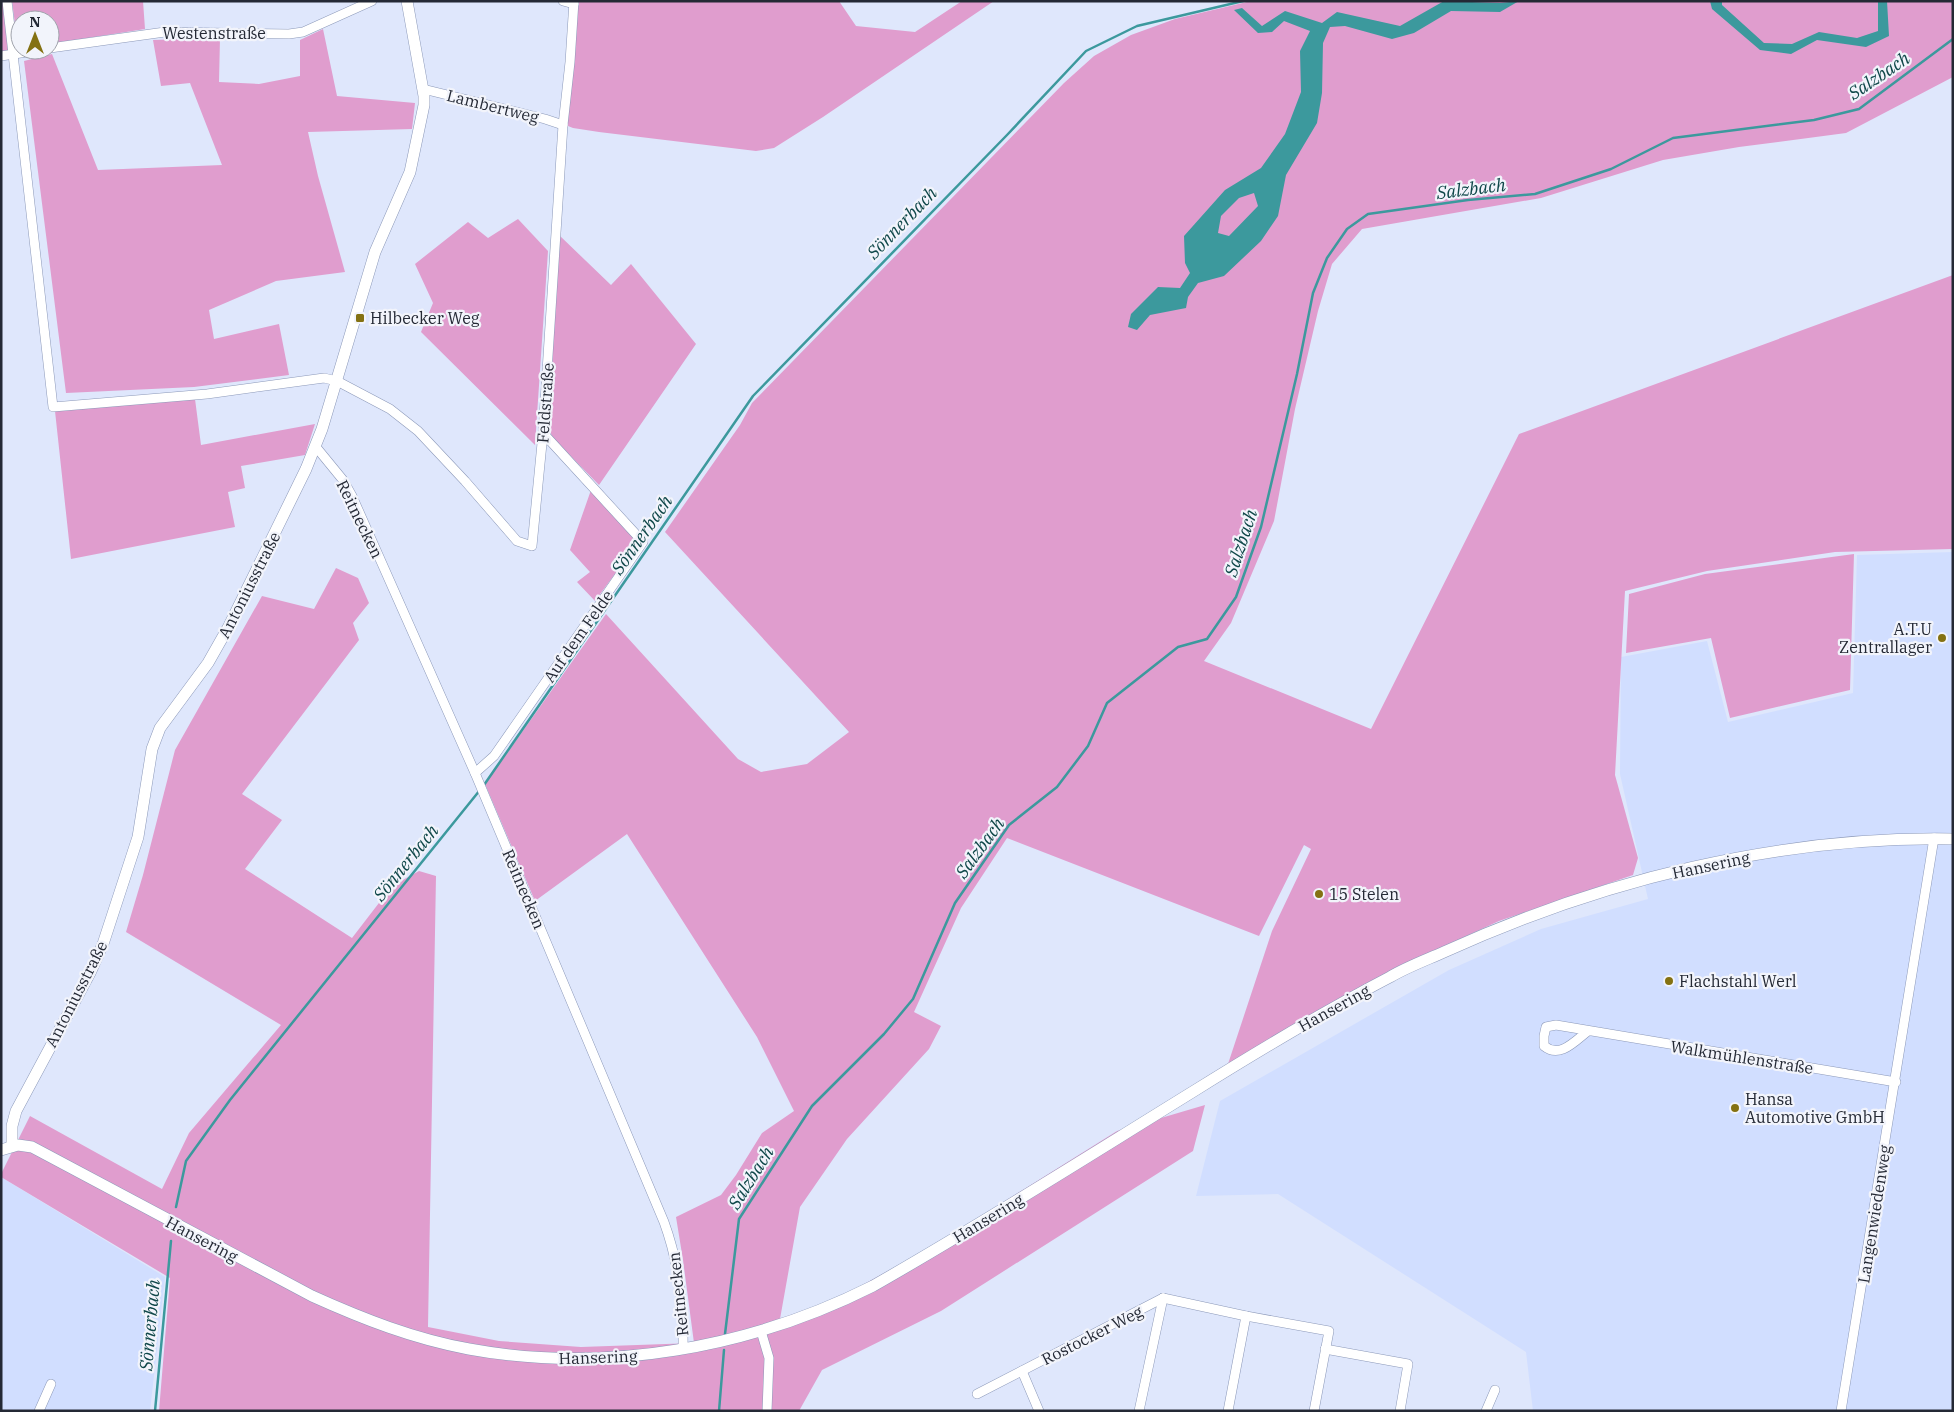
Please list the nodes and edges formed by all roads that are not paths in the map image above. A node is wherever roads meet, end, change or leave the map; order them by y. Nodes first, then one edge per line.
1 (8, 1) edge
2 (372, 1) edge
3 (407, 1) edge
4 (563, 1) edge
5 (574, 3) edge
6 (10, 22) edge
7 (60, 47) edge
8 (14, 60) edge
9 (423, 89) junction
10 (563, 125) junction
11 (337, 381) junction
12 (543, 433) junction
13 (316, 447) junction
14 (477, 778) junction
15 (1934, 838) junction
16 (1953, 839) edge
17 (1588, 1031) junction
18 (1896, 1082) junction
19 (6, 1148) edge
20 (1163, 1298) junction
21 (1246, 1316) junction
22 (761, 1331) junction
23 (683, 1349) junction
24 (1326, 1349) junction
25 (1022, 1371) junction
26 (51, 1384) dead end
27 (1495, 1390) dead end
28 (977, 1394) dead end
29 (39, 1411) edge
30 (768, 1411) edge
31 (1039, 1411) edge
32 (1139, 1411) edge
33 (1228, 1411) edge
34 (1314, 1411) edge
35 (1400, 1411) edge
36 (1486, 1411) edge
37 (1841, 1411) edge

1 - 6 street
2 - 7 street, Westenstraße
3 - 9 street, Antoniusstraße
4 - 5 street
5 - 10 street, Feldstraße
8 - 11 street
9 - 10 street, Lambertweg
9 - 11 street, Antoniusstraße
10 - 12 street, Feldstraße
11 - 12 street, Feldstraße
11 - 13 street, Antoniusstraße
12 - 14 street, Auf dem Felde
13 - 14 street, Reitnecken
13 - 19 street, Antoniusstraße
14 - 23 street, Reitnecken
15 - 16 street, Hansering
15 - 18 street, Langenwiedenweg
15 - 22 street, Hansering
17 - 17 street, Walkmühlenstraße
17 - 18 street, Walkmühlenstraße
18 - 37 street, Langenwiedenweg
19 - 23 street, Hansering
20 - 21 street
20 - 25 street, Rostocker Weg
20 - 32 street
21 - 24 street
21 - 33 street
22 - 23 street, Hansering
22 - 30 street
24 - 34 street
24 - 35 street
25 - 28 street, Rostocker Weg
25 - 31 street, Rostocker Weg
26 - 29 street
27 - 36 street

